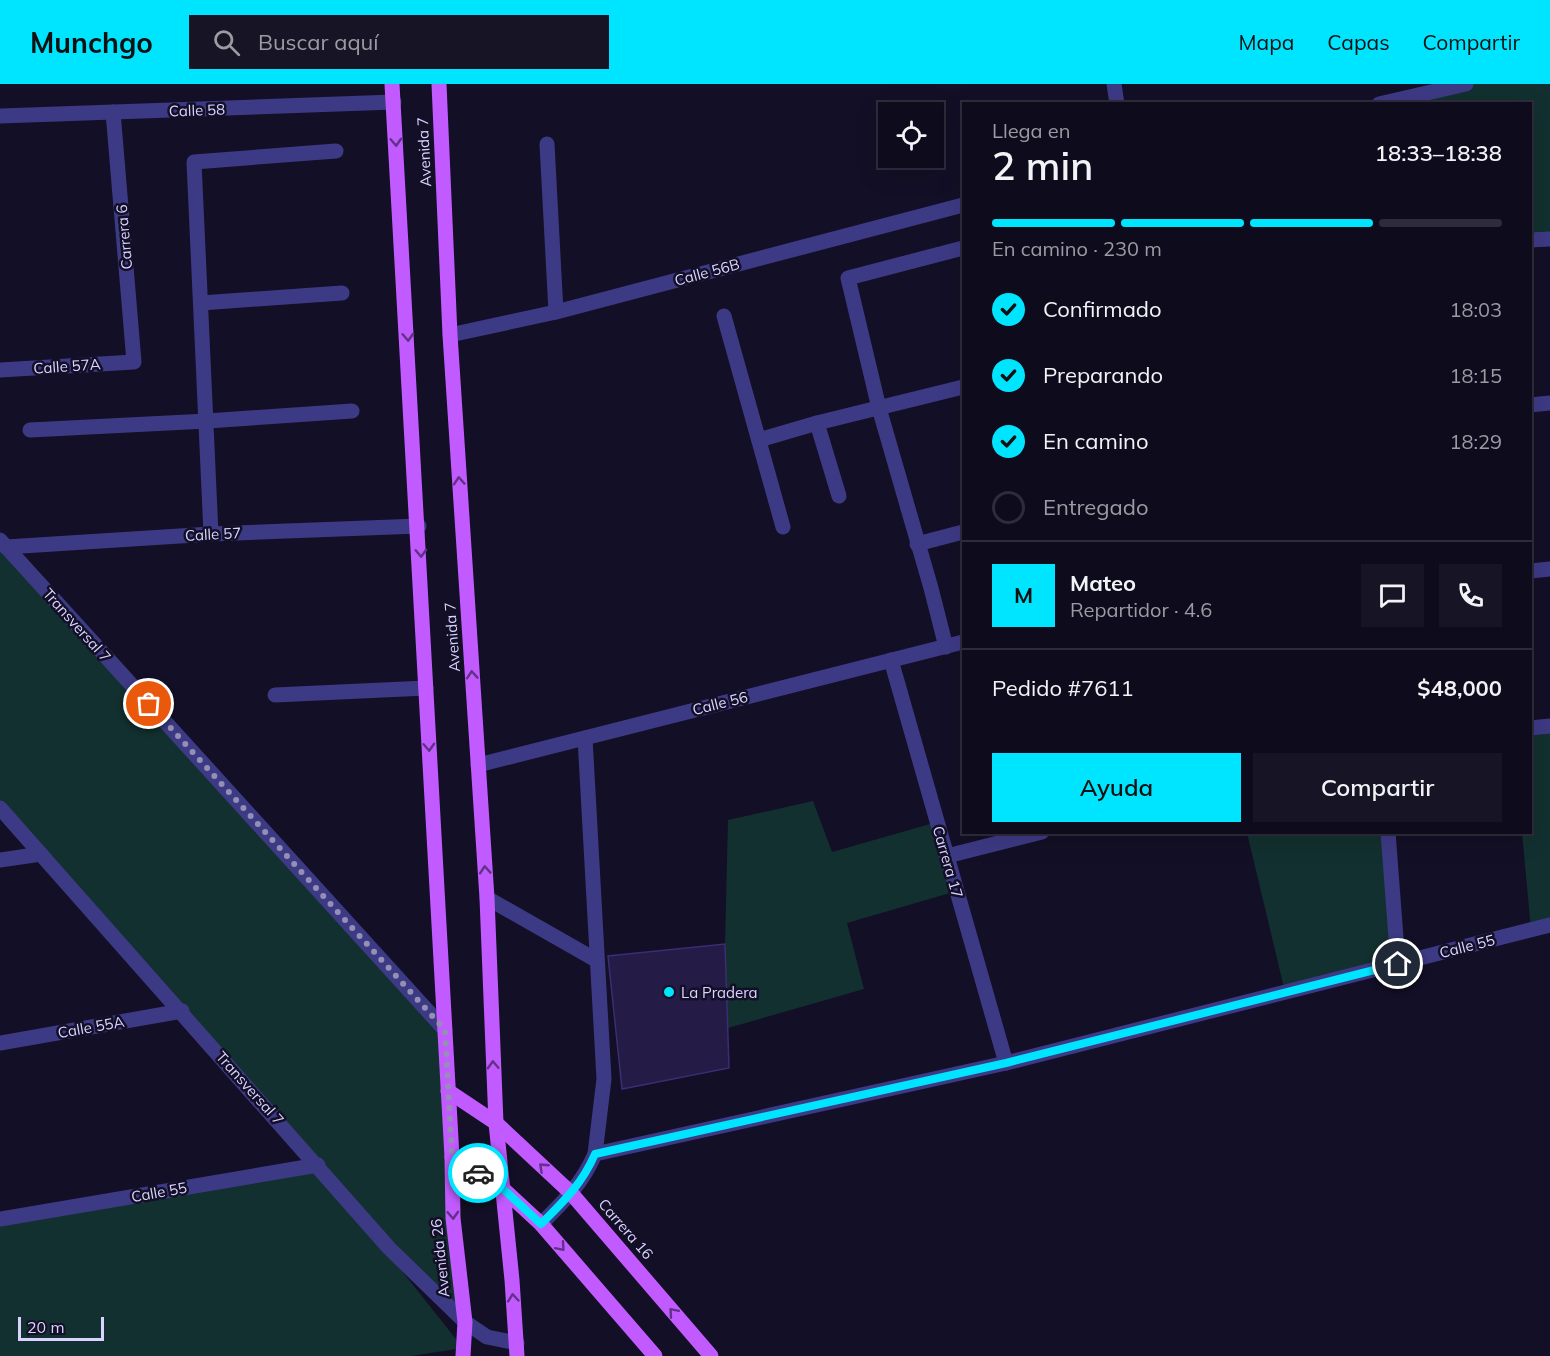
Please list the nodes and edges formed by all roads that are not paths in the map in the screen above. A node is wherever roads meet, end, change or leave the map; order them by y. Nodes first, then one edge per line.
1 (392, 84) edge
2 (439, 84) edge
3 (1113, 84) edge
4 (1466, 84) edge
5 (394, 102) junction
6 (1117, 102) edge
7 (1389, 102) edge
8 (113, 112) junction
9 (0, 116) edge
10 (547, 144) dead end
11 (336, 151) dead end
12 (962, 205) edge
13 (1550, 239) edge
14 (1532, 240) edge
15 (962, 248) edge
16 (342, 293) dead end
17 (201, 303) junction
18 (556, 312) junction
19 (724, 316) dead end
20 (450, 335) junction
21 (134, 362) joint
22 (0, 370) edge
23 (962, 387) edge
24 (1550, 403) edge
25 (1532, 405) edge
26 (879, 408) junction
27 (352, 411) dead end
28 (207, 421) junction
29 (817, 423) junction
30 (30, 430) dead end
31 (759, 440) junction
32 (839, 496) dead end
33 (419, 525) junction
34 (783, 527) dead end
35 (962, 532) edge
36 (211, 534) junction
37 (3, 544) edge
38 (917, 544) junction
39 (1550, 569) edge
40 (1532, 571) edge
41 (962, 642) edge
42 (946, 647) junction
43 (891, 660) junction
44 (426, 688) junction
45 (275, 695) dead end
46 (1550, 726) edge
47 (1532, 728) edge
48 (585, 738) junction
49 (478, 765) junction
50 (0, 808) edge
51 (1034, 834) edge
52 (1389, 834) edge
53 (41, 854) junction
54 (947, 856) junction
55 (0, 860) edge
56 (487, 898) junction
57 (1550, 925) edge
58 (596, 960) junction
59 (1398, 964) junction
60 (182, 1011) junction
61 (445, 1030) junction
62 (0, 1043) edge
63 (1006, 1063) junction
64 (448, 1091) junction
65 (496, 1123) junction
66 (595, 1154) junction
67 (452, 1156) junction
68 (318, 1165) junction
69 (502, 1188) junction
70 (572, 1193) junction
71 (0, 1219) edge
72 (541, 1224) junction
73 (465, 1322) junction
74 (517, 1350) edge
75 (463, 1356) edge
76 (655, 1356) edge
77 (711, 1356) edge

1 - 5 main road, Avenida 7
2 - 20 main road, Avenida 7
3 - 6 street
4 - 7 street
5 - 8 street, Calle 58
5 -> 33 main road, Avenida 7
8 - 9 street, Calle 58
8 - 21 street, Carrera 6
10 - 18 street
11 - 17 street
12 - 18 street, Calle 56B
13 - 14 street
15 - 26 street
16 - 17 street
17 - 28 street
18 - 20 street, Calle 56B
19 - 31 street
49 -> 20 main road, Avenida 7
21 - 22 street, Calle 57A
23 - 26 street
24 - 25 street
26 - 29 street
26 - 38 street
27 - 28 street
28 - 30 street
28 - 36 street
29 - 31 street
29 - 32 street
31 - 34 street
33 - 36 street, Calle 57
33 -> 44 main road, Avenida 7
35 - 38 street
36 - 37 street, Calle 57
37 - 61 street, Transversal 7
38 - 42 street
39 - 40 street
41 - 42 street, Calle 56
42 - 43 street, Calle 56
43 - 48 street, Calle 56
43 - 54 street, Carrera 17
44 - 45 street
44 -> 61 main road, Avenida 7
46 - 47 street
48 - 49 street, Calle 56
48 - 58 street
56 -> 49 main road, Avenida 7
50 - 53 street, Transversal 7
51 - 54 street
52 - 59 street
53 - 55 street
53 - 60 street, Transversal 7
54 - 63 street, Carrera 17
56 - 58 street
65 -> 56 main road, Avenida 7
57 - 59 street, Calle 55
58 - 66 street
59 - 63 street, Calle 55
60 - 62 street, Calle 55A
60 - 68 street, Transversal 7
61 - 64 main road, Avenida 7
63 - 66 street, Calle 55
64 - 65 main road, Carrera 16
64 - 67 main road, Avenida 7
65 - 69 main road, Avenida 7
70 -> 65 main road, Carrera 16
66 - 70 street
67 - 69 main road
67 -> 73 main road, Avenida 26
68 - 71 street, Calle 55
68 - 73 street, Transversal 7
69 - 72 main road
74 -> 69 main road
70 - 72 street
77 -> 70 main road, Carrera 16
72 -> 76 main road
73 - 74 street, Transversal 7
73 - 75 main road, Avenida 26

